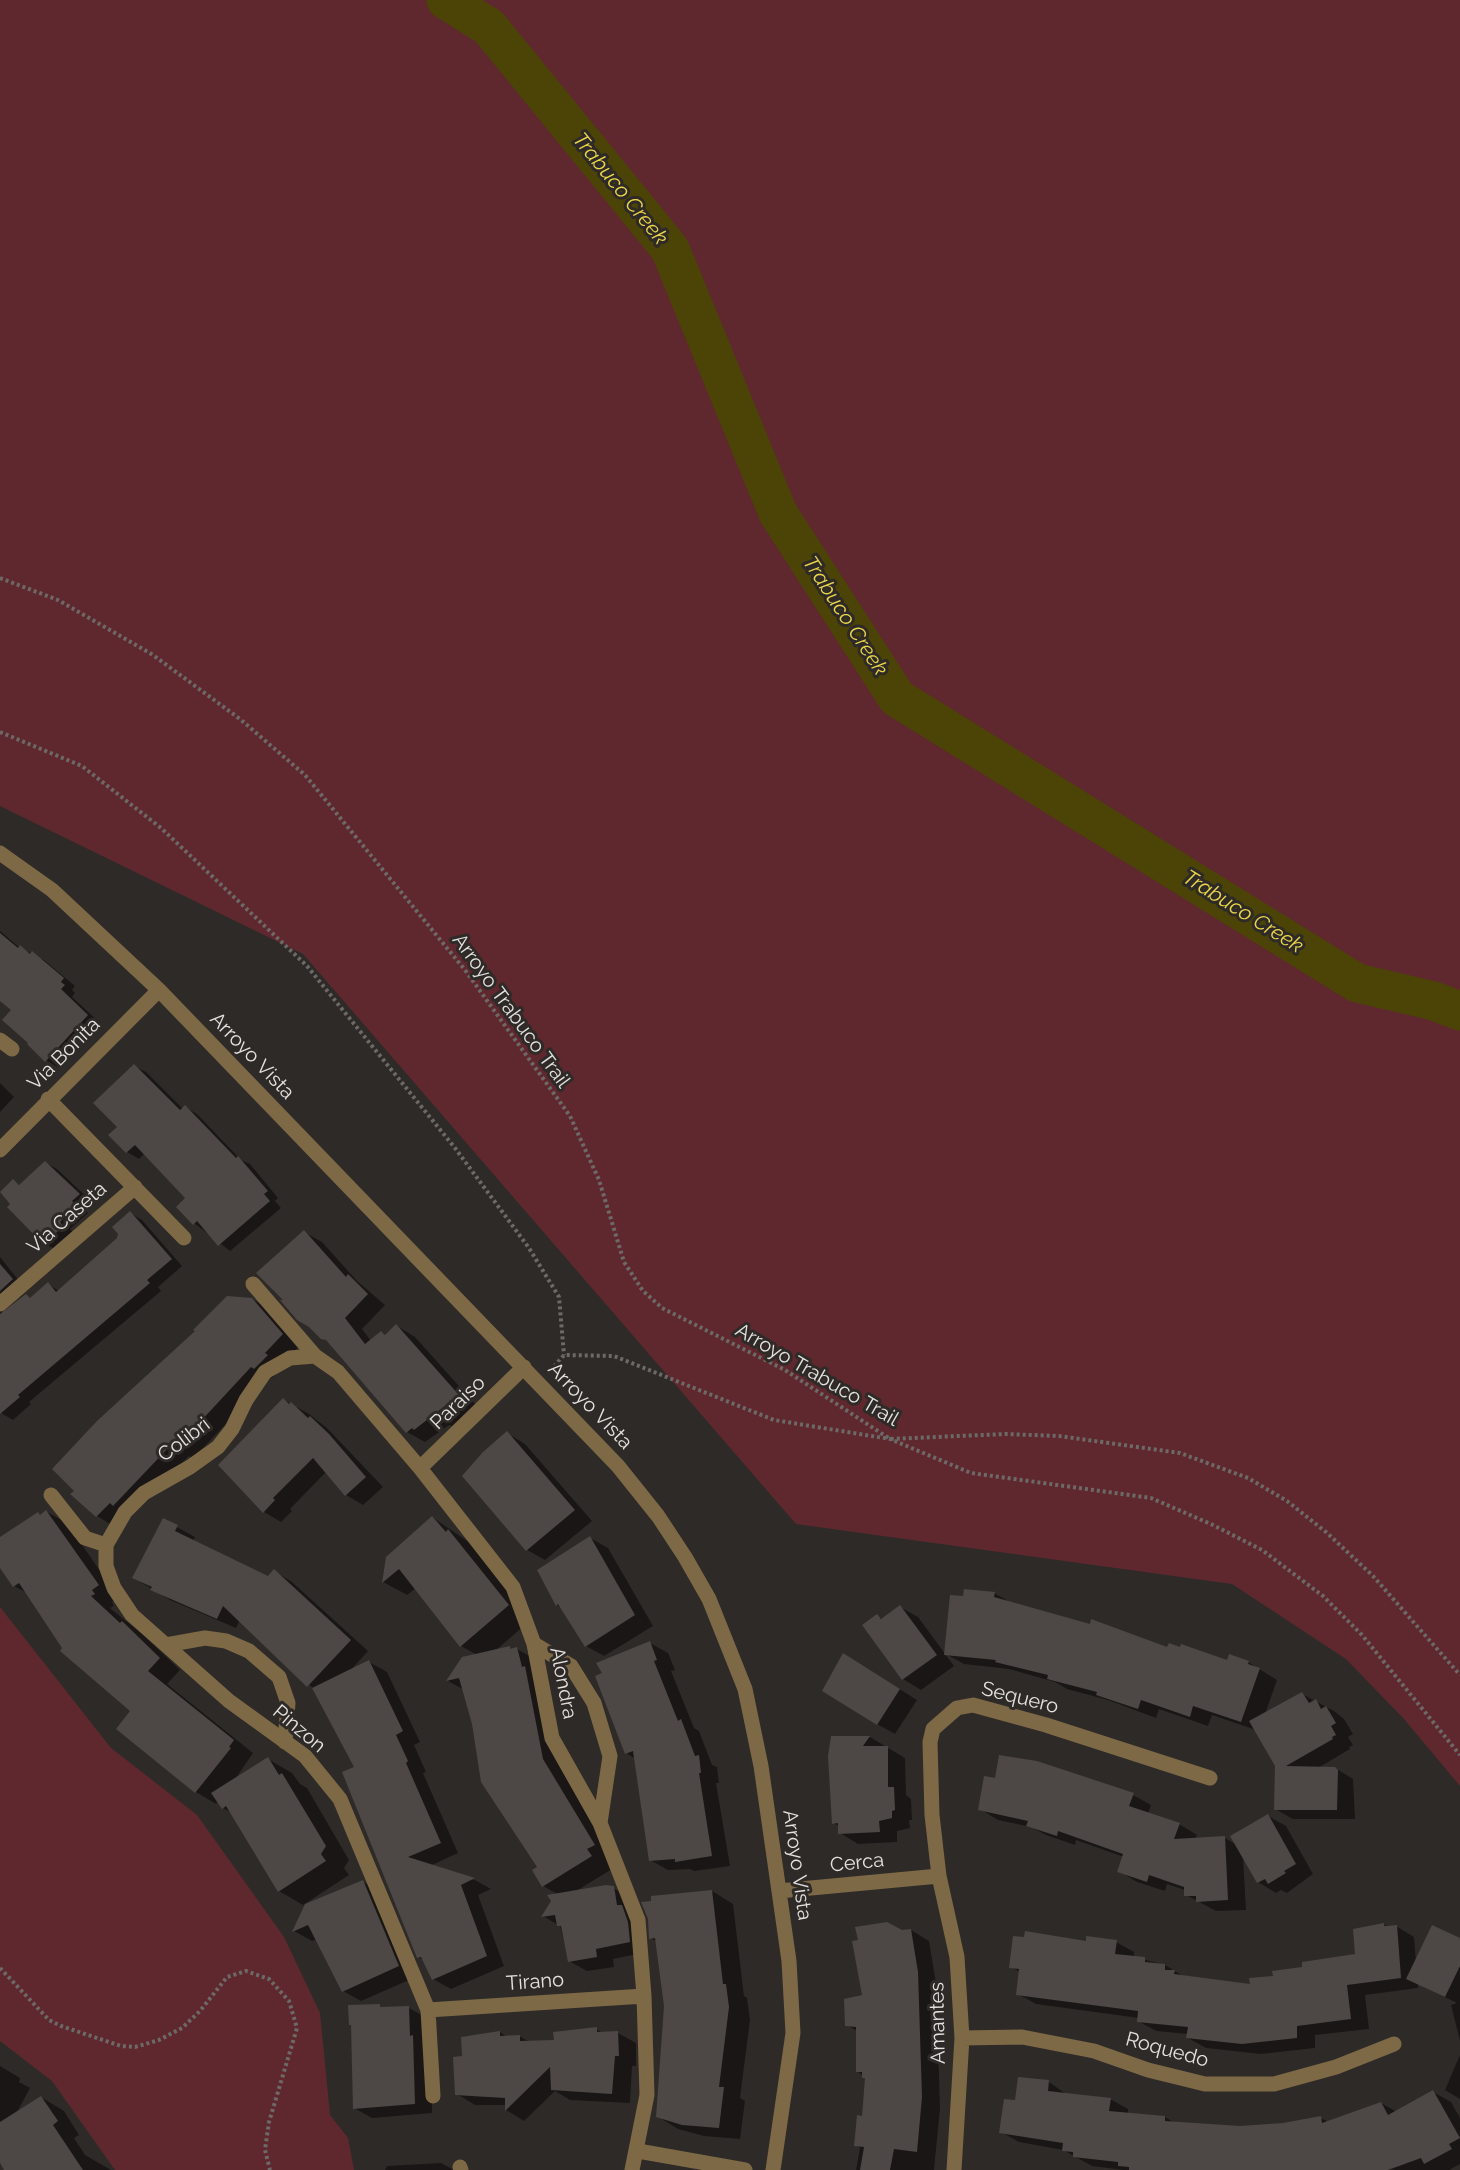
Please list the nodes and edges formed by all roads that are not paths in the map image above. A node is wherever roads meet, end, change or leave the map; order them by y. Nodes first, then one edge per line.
1 (0, 853) edge
2 (159, 990) junction
3 (0, 1040) edge
4 (12, 1050) dead end
5 (48, 1100) junction
6 (0, 1150) edge
7 (135, 1187) junction
8 (184, 1238) dead end
9 (253, 1284) dead end
10 (0, 1304) edge
11 (315, 1356) junction
12 (524, 1367) junction
13 (420, 1468) junction
14 (51, 1495) dead end
15 (106, 1545) junction
16 (534, 1644) junction
17 (166, 1645) junction
18 (285, 1742) junction
19 (1210, 1778) dead end
20 (600, 1823) junction
21 (939, 1876) junction
22 (779, 1891) junction
23 (644, 1996) junction
24 (428, 2010) junction
25 (962, 2038) junction
26 (1394, 2044) dead end
27 (433, 2096) dead end
28 (638, 2151) junction
29 (632, 2170) edge
30 (745, 2170) edge
31 (773, 2170) edge
32 (954, 2170) edge

1 - 2 street, Arroyo Vista
2 - 5 street, Via Bonita
2 - 12 street, Arroyo Vista
3 - 4 street
5 - 6 street, Via Bonita
5 - 7 street, Via Caseta
7 - 8 street, Via Caseta
7 - 10 street, Via Caseta
9 - 11 street, Alondra
11 - 13 street, Alondra
11 - 15 street, Colibri
12 - 13 street, Paraiso
12 - 22 street, Arroyo Vista
13 - 16 street, Alondra
14 - 15 street
15 - 17 street, Pinzon
16 - 20 street, Alondra
16 - 20 street
17 - 18 street, Pinzon
17 - 18 street
18 - 24 street, Pinzon
19 - 21 street, Sequero
20 - 23 street, Alondra
21 - 22 street, Cerca
21 - 25 street, Amantes
22 - 31 street, Arroyo Vista
23 - 24 street, Tirano
23 - 28 street, Alondra
24 - 27 street, Pinzon
25 - 26 street, Roquedo
25 - 32 street, Amantes
28 - 29 street, Alondra
28 - 30 street

